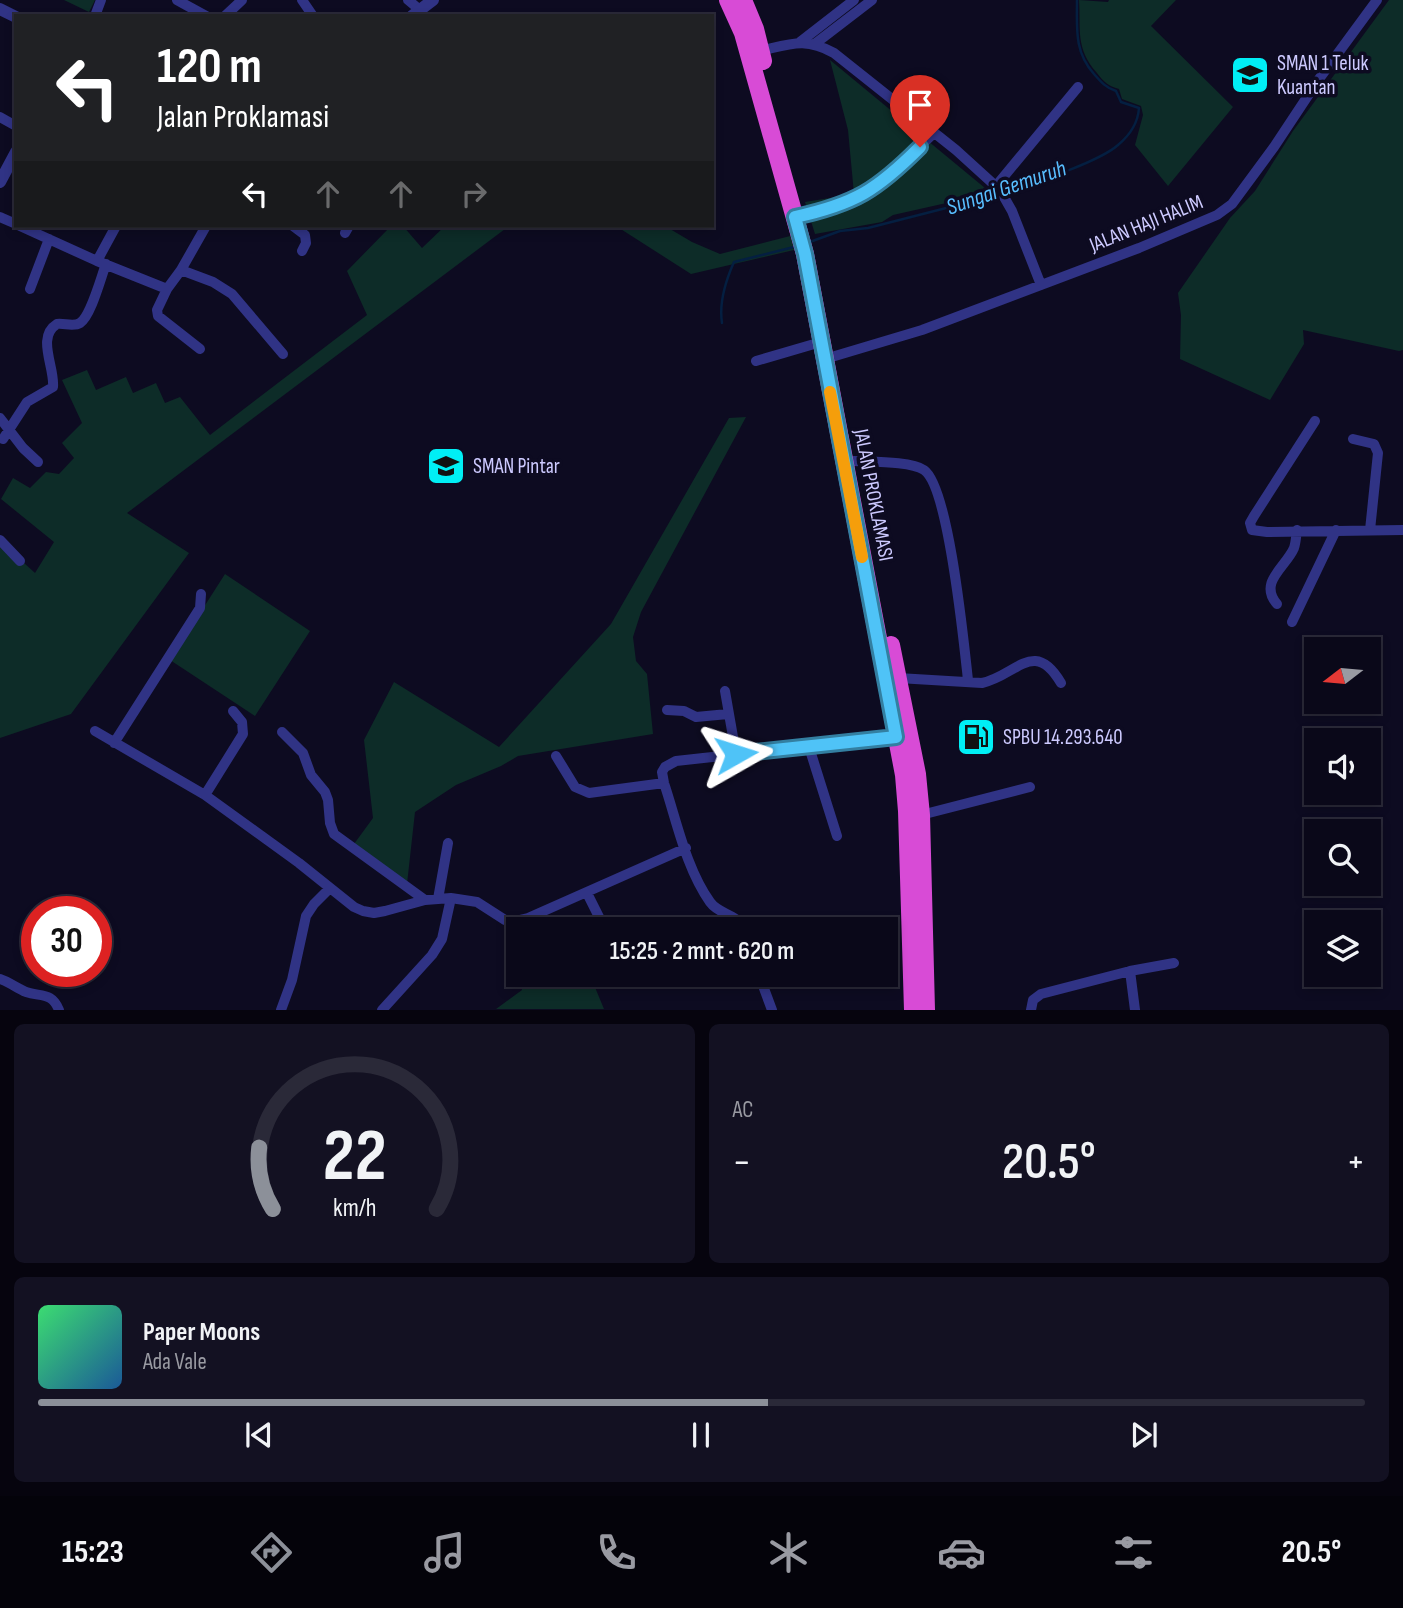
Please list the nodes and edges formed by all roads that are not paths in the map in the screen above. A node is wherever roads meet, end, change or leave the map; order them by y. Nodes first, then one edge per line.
1 (177, 0) edge
2 (242, 0) edge
3 (408, 0) edge
4 (433, 0) edge
5 (728, 0) edge
6 (743, 0) edge
7 (854, 0) edge
8 (872, 0) edge
9 (1377, 0) edge
10 (416, 13) edge
11 (202, 14) edge
12 (227, 14) edge
13 (749, 31) junction
14 (800, 42) junction
15 (816, 43) junction
16 (761, 51) junction
17 (1078, 87) dead end
18 (934, 133) junction
19 (14, 156) edge
20 (0, 182) edge
21 (1000, 191) junction
22 (800, 216) junction
23 (25, 228) edge
24 (115, 228) edge
25 (205, 228) edge
26 (297, 228) edge
27 (49, 239) junction
28 (302, 251) dead end
29 (101, 263) junction
30 (181, 270) junction
31 (1041, 285) junction
32 (30, 289) dead end
33 (167, 289) junction
34 (818, 293) junction
35 (821, 342) junction
36 (200, 349) dead end
37 (283, 354) dead end
38 (835, 356) junction
39 (756, 361) dead end
40 (0, 418) edge
41 (1315, 421) dead end
42 (9, 428) junction
43 (3, 439) dead end
44 (1353, 439) dead end
45 (854, 461) junction
46 (38, 462) dead end
47 (1297, 530) junction
48 (1336, 530) junction
49 (1370, 530) junction
50 (1403, 530) edge
51 (0, 540) edge
52 (20, 561) dead end
53 (201, 594) dead end
54 (1277, 604) dead end
55 (1292, 622) dead end
56 (885, 641) junction
57 (898, 678) junction
58 (968, 681) junction
59 (1060, 684) dead end
60 (725, 691) dead end
61 (667, 710) dead end
62 (233, 711) dead end
63 (728, 714) junction
64 (95, 732) dead end
65 (282, 732) dead end
66 (896, 737) junction
67 (114, 743) junction
68 (809, 747) junction
69 (736, 754) junction
70 (556, 756) dead end
71 (664, 783) junction
72 (1030, 787) dead end
73 (205, 795) junction
74 (921, 815) junction
75 (837, 836) dead end
76 (448, 843) dead end
77 (685, 848) junction
78 (330, 888) junction
79 (587, 892) junction
80 (451, 898) junction
81 (438, 899) junction
82 (425, 900) junction
83 (599, 917) edge
84 (736, 917) edge
85 (917, 952) junction
86 (1174, 963) dead end
87 (1130, 971) junction
88 (0, 979) edge
89 (763, 987) edge
90 (59, 1010) edge
91 (281, 1010) edge
92 (382, 1010) edge
93 (772, 1010) edge
94 (913, 1010) edge
95 (926, 1010) edge
96 (1031, 1010) edge
97 (1135, 1010) edge

1 - 11 street
2 - 12 street
3 - 10 street
4 - 10 street
5 - 13 highway, JALAN PROKLAMASI
6 - 13 highway, JALAN PROKLAMASI
7 - 14 street
8 - 15 street
9 - 31 street, JALAN HAJI HALIM
13 - 16 highway, JALAN PROKLAMASI
13 - 22 highway, JALAN PROKLAMASI
14 - 15 street
14 - 16 street
15 - 18 street
16 - 22 highway, JALAN PROKLAMASI
17 - 21 street
18 - 21 street
18 - 22 street
19 - 20 street
21 - 31 street
22 - 34 highway, JALAN PROKLAMASI
23 - 27 street
24 - 29 street
25 - 30 street
26 - 28 street
27 - 29 street
27 - 32 street
29 - 33 street
29 - 42 street
30 - 33 street
30 - 37 street
31 - 38 street, JALAN HAJI HALIM
33 - 36 street
34 - 35 highway, JALAN PROKLAMASI
34 - 38 highway, JALAN PROKLAMASI
35 - 39 street
35 - 56 highway, JALAN PROKLAMASI
38 - 45 highway, JALAN PROKLAMASI
40 - 42 street
41 - 47 street
42 - 43 street
42 - 46 street
44 - 49 street
45 - 56 highway, JALAN PROKLAMASI
45 - 58 street
47 - 48 street
47 - 54 street
48 - 49 street
48 - 55 street
49 - 50 street
51 - 52 street
53 - 67 street
56 - 57 highway, JALAN PROKLAMASI
56 - 66 highway, JALAN PROKLAMASI
57 - 58 street
57 - 74 highway, JALAN PROKLAMASI
58 - 59 street
60 - 63 street
61 - 63 street
62 - 73 street
63 - 69 street
64 - 67 street
65 - 82 street
66 - 68 street
66 - 85 highway, JALAN PROKLAMASI
67 - 73 street
68 - 69 street
68 - 75 street
69 - 71 street
70 - 71 street
71 - 77 street
72 - 74 street
73 - 78 street
74 - 85 highway, JALAN PROKLAMASI
76 - 81 street
77 - 79 street
77 - 84 street
78 - 82 street
78 - 91 street
79 - 80 street
79 - 83 street
80 - 81 street
80 - 92 street
81 - 82 street
85 - 94 highway, JALAN PROKLAMASI
85 - 95 highway, JALAN PROKLAMASI
86 - 87 street
87 - 96 street
87 - 97 street
88 - 90 street
89 - 93 street

